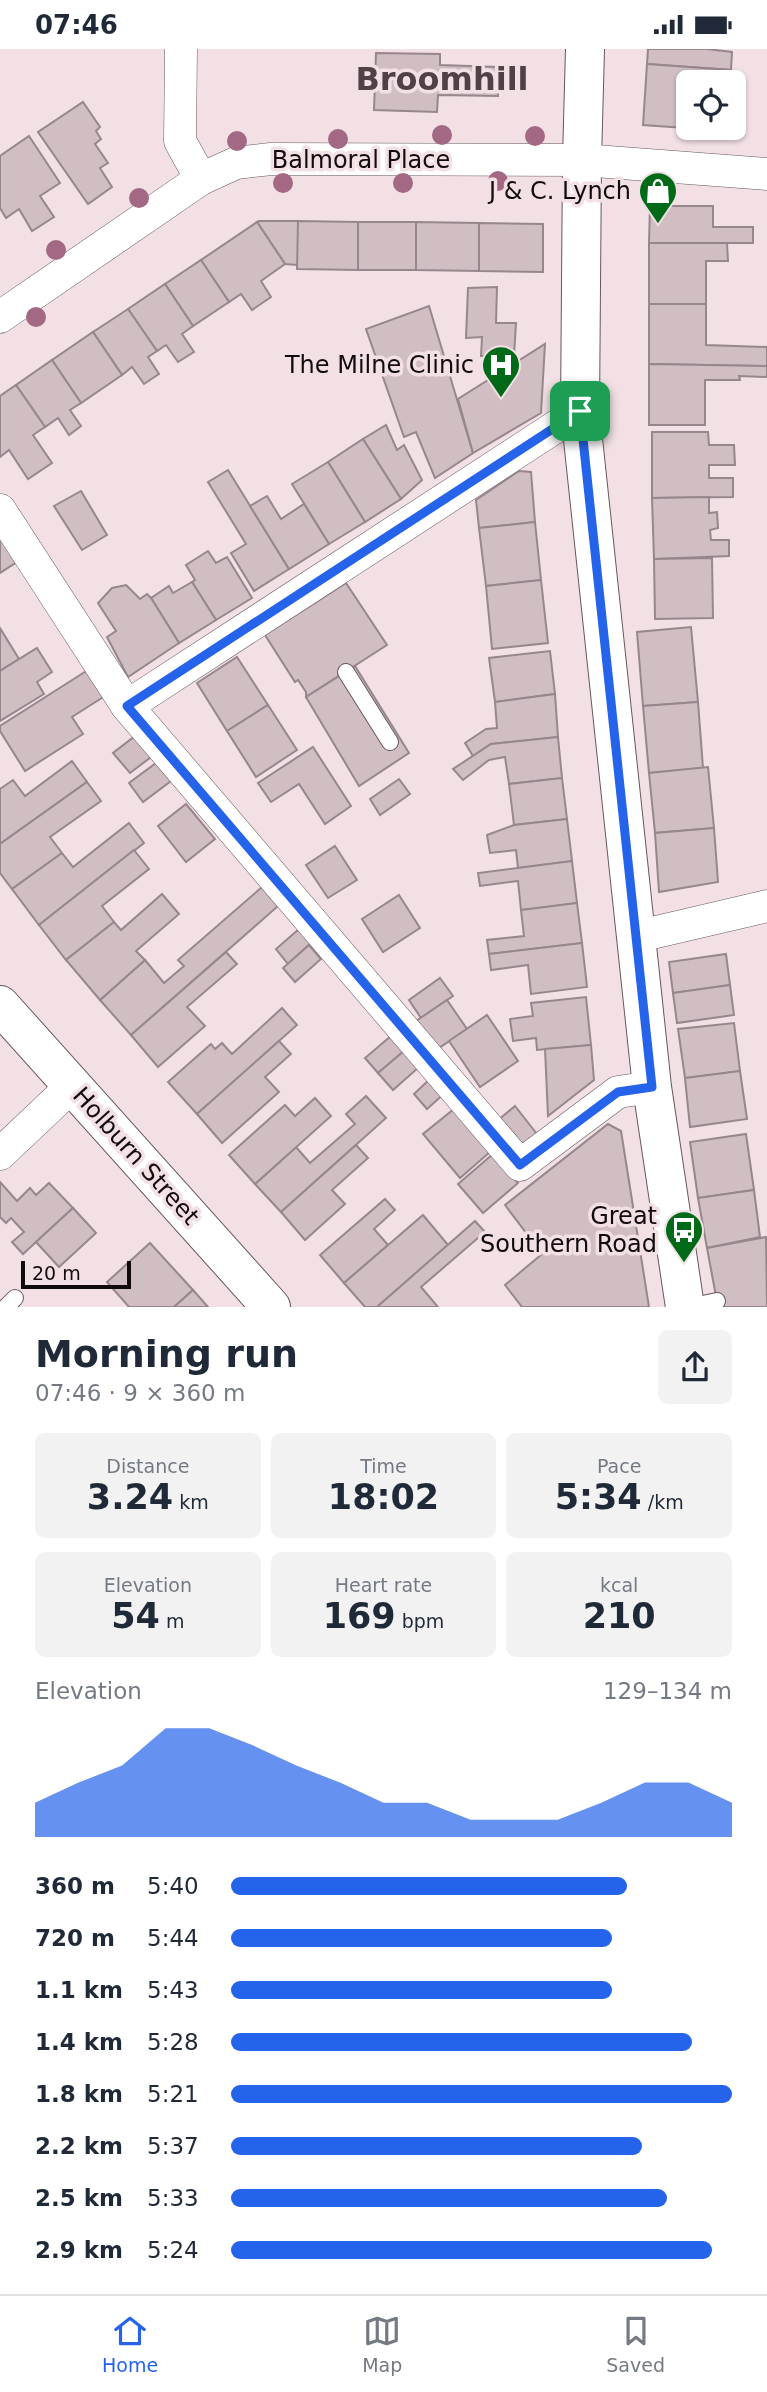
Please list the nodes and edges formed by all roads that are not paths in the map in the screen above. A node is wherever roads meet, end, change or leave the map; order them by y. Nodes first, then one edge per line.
1 (181, 49) edge
2 (585, 49) edge
3 (582, 160) junction
4 (767, 174) edge
5 (201, 179) junction
6 (0, 317) edge
7 (580, 411) junction
8 (0, 510) edge
9 (346, 672) dead end
10 (127, 706) junction
11 (390, 742) dead end
12 (767, 906) edge
13 (635, 937) junction
14 (0, 1005) edge
15 (73, 1086) junction
16 (652, 1087) junction
17 (0, 1154) edge
18 (697, 1305) edge
19 (271, 1307) edge

1 - 5 street
2 - 3 street
3 - 4 street, Balmoral Place
3 - 5 street, Balmoral Place
3 - 7 street
5 - 6 street, Balmoral Place
7 - 10 street
7 - 13 street
8 - 10 street
9 - 11 lane
10 - 16 street
12 - 13 street
13 - 16 street
14 - 15 street, Holburn Street
15 - 17 street
15 - 19 street, Holburn Street
16 - 18 street

